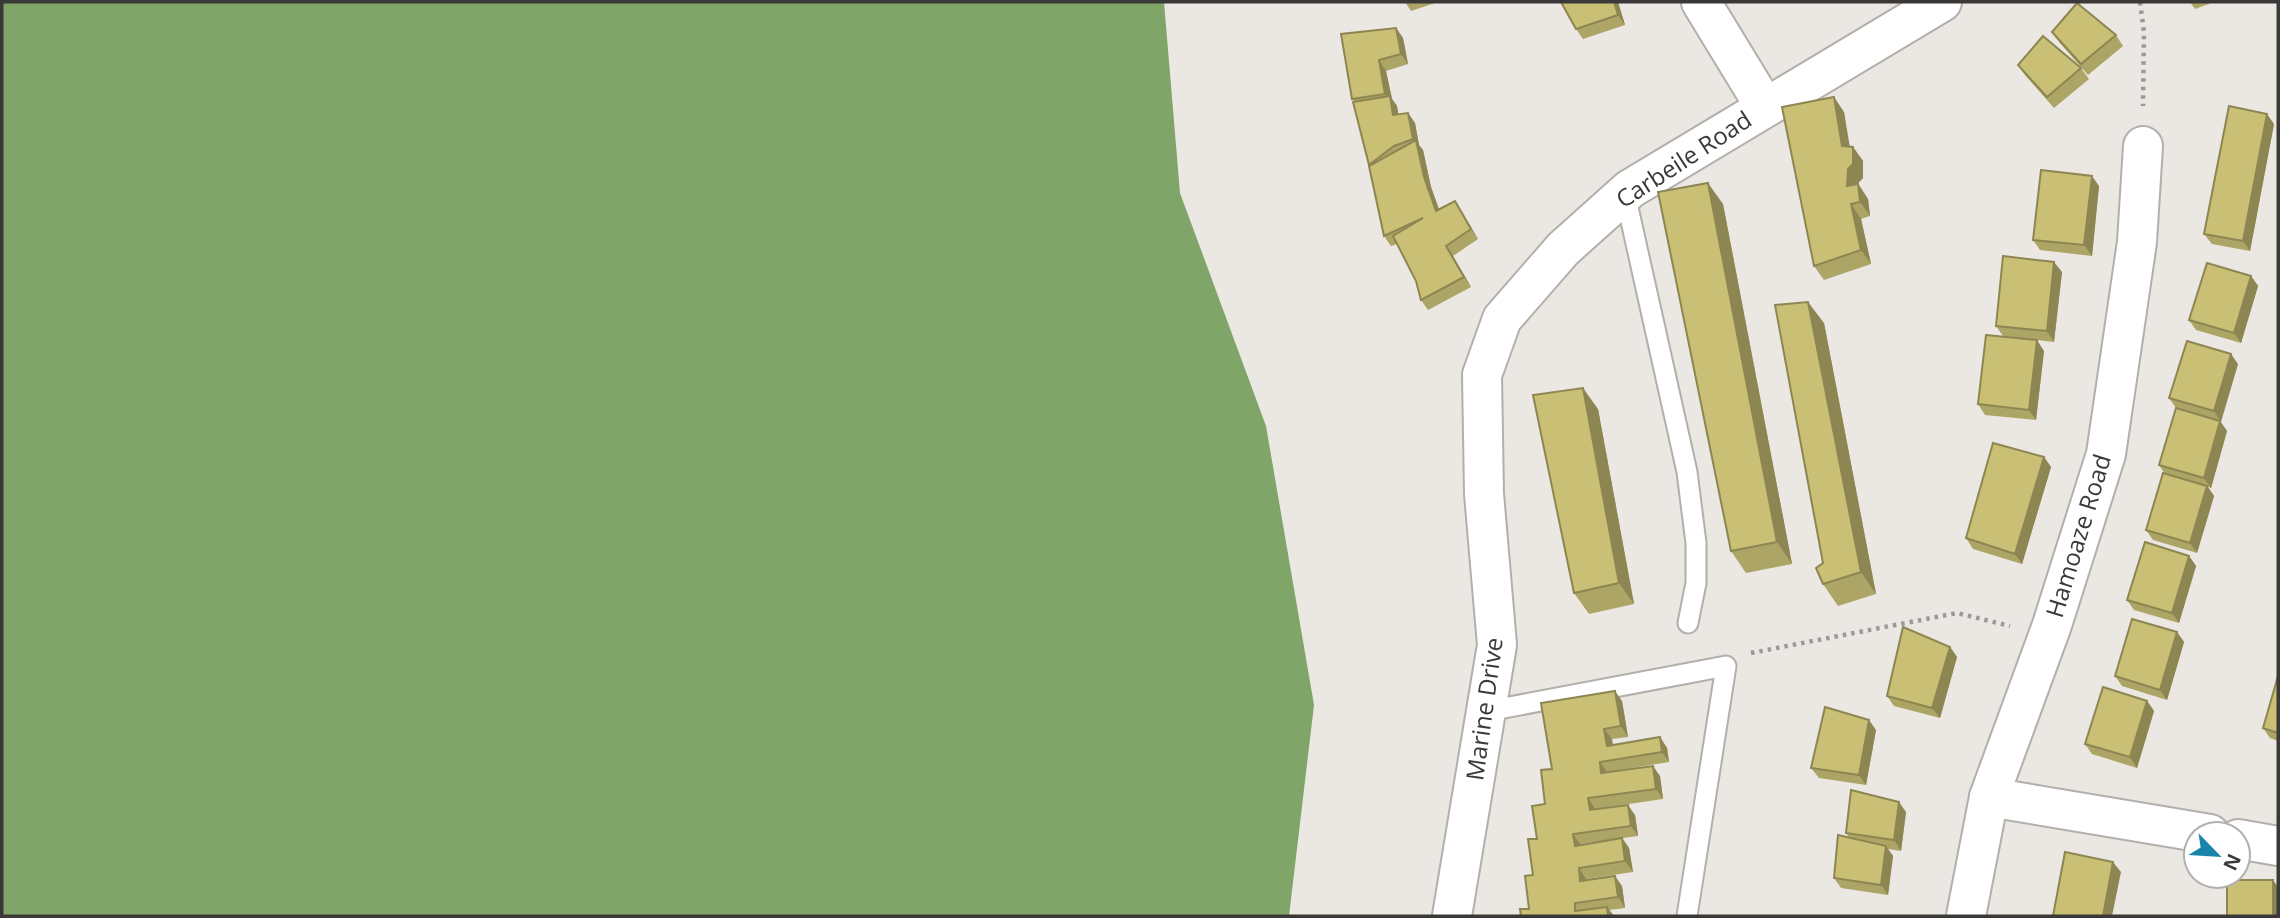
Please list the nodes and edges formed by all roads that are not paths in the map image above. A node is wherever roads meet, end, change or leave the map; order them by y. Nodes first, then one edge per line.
1 (1701, 2) edge
2 (1942, 2) edge
3 (1765, 107) junction
4 (2143, 146) road end
5 (1625, 194) junction
6 (1482, 375) joint
7 (1688, 623) dead end
8 (1488, 711) junction
9 (1989, 797) junction
10 (2182, 829) edge
11 (2252, 841) edge
12 (2278, 846) edge
13 (1452, 916) edge
14 (1687, 916) edge
15 (1966, 916) edge

1 - 3 street
2 - 3 street, Carbeile Road
3 - 5 street, Carbeile Road
4 - 9 street, Hamoaze Road
5 - 6 street, Carbeile Road
5 - 7 lane
6 - 8 street, Marine Drive
8 - 13 street, Marine Drive
8 - 14 lane
9 - 10 street
9 - 15 street, Hamoaze Road
11 - 12 street

